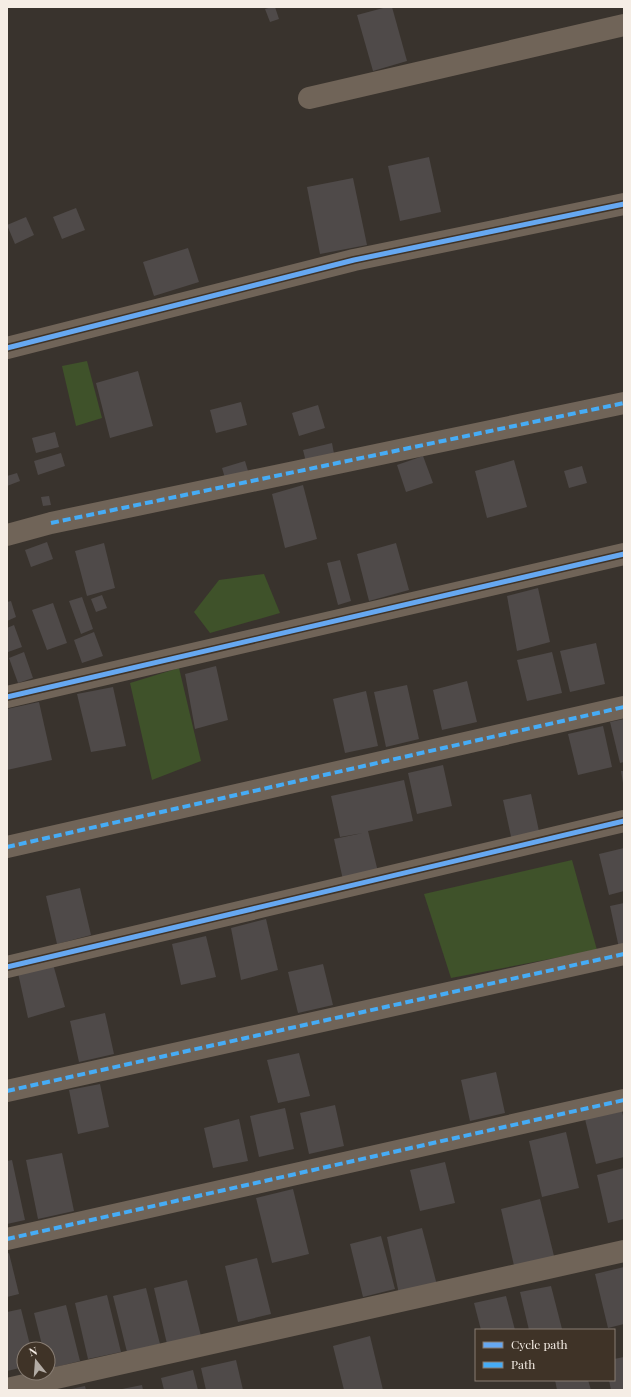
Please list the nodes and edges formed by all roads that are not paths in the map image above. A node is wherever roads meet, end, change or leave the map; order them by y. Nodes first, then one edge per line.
1 (624, 25) edge
2 (309, 98) dead end
3 (624, 204) edge
4 (7, 348) edge
5 (624, 403) edge
6 (7, 535) edge
7 (624, 554) edge
8 (7, 697) edge
9 (624, 707) edge
10 (624, 821) edge
11 (7, 847) edge
12 (624, 954) edge
13 (7, 967) edge
14 (7, 1091) edge
15 (624, 1100) edge
16 (7, 1239) edge
17 (624, 1251) edge
18 (7, 1389) edge

1 - 2 street
3 - 4 street
5 - 6 street
7 - 8 street
9 - 11 street
10 - 13 street
12 - 14 street
15 - 16 street
17 - 18 street

